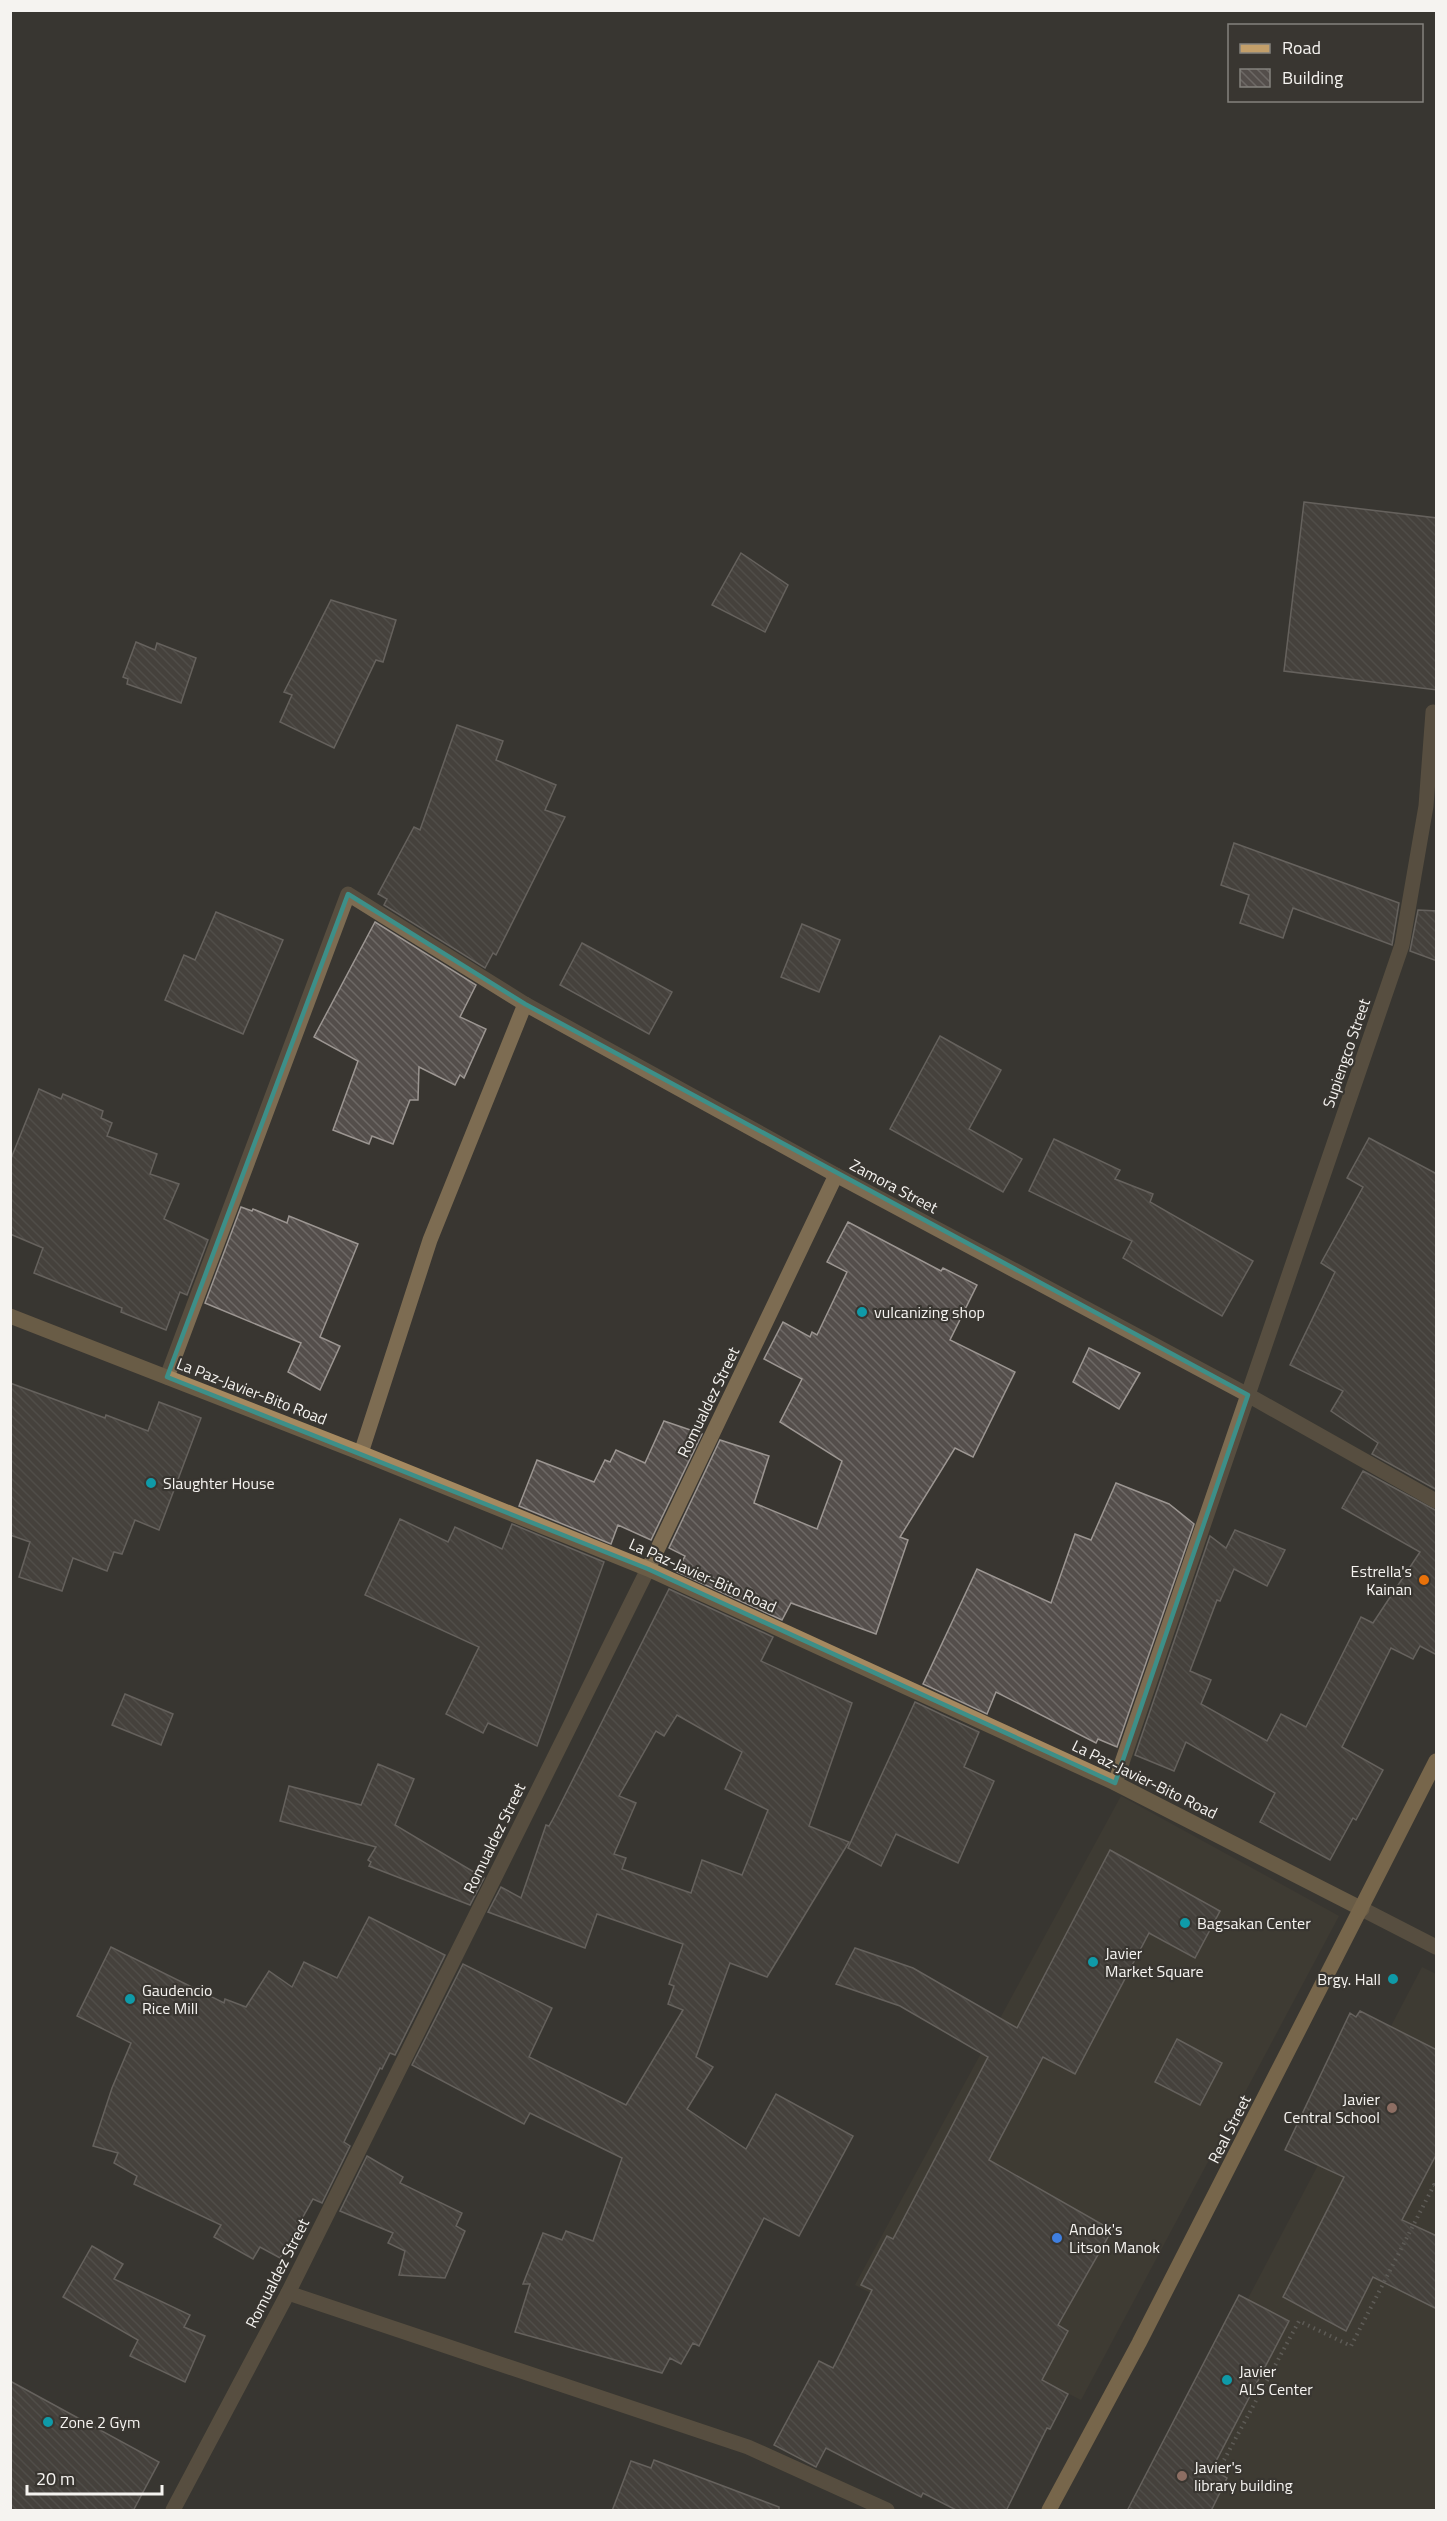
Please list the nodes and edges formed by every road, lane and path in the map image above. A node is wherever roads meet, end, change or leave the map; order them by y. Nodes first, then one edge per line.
1 (1433, 712) dead end
2 (525, 1004) junction
3 (836, 1175) junction
4 (10, 1316) edge
5 (167, 1377) junction
6 (1248, 1395) junction
7 (361, 1453) junction
8 (1437, 1501) edge
9 (648, 1569) junction
10 (1437, 1761) edge
11 (1115, 1783) junction
12 (1362, 1909) junction
13 (1437, 1947) edge
14 (1437, 2186) edge
15 (288, 2294) junction
16 (1224, 2460) dead end
17 (173, 2511) edge
18 (887, 2511) edge
19 (1049, 2511) edge

1 - 6 street, Supiengco Street
2 - 3 street, Zamora Street
2 - 5 street, Zamora Street
2 - 7 street
3 - 6 street, Zamora Street
3 - 9 street, Romualdez Street
4 - 5 main road, La Paz-Javier-Bito Road
5 - 7 main road, La Paz-Javier-Bito Road
6 - 8 street, Zamora Street
6 - 11 street, Supiengco Street
7 - 9 main road, La Paz-Javier-Bito Road
9 - 11 main road, La Paz-Javier-Bito Road
9 - 15 street, Romualdez Street
10 - 12 main road, Real Street
11 - 12 main road, La Paz-Javier-Bito Road
12 - 13 street
12 - 19 main road, Real Street
14 - 16 path
15 - 17 street, Romualdez Street
15 - 18 street

